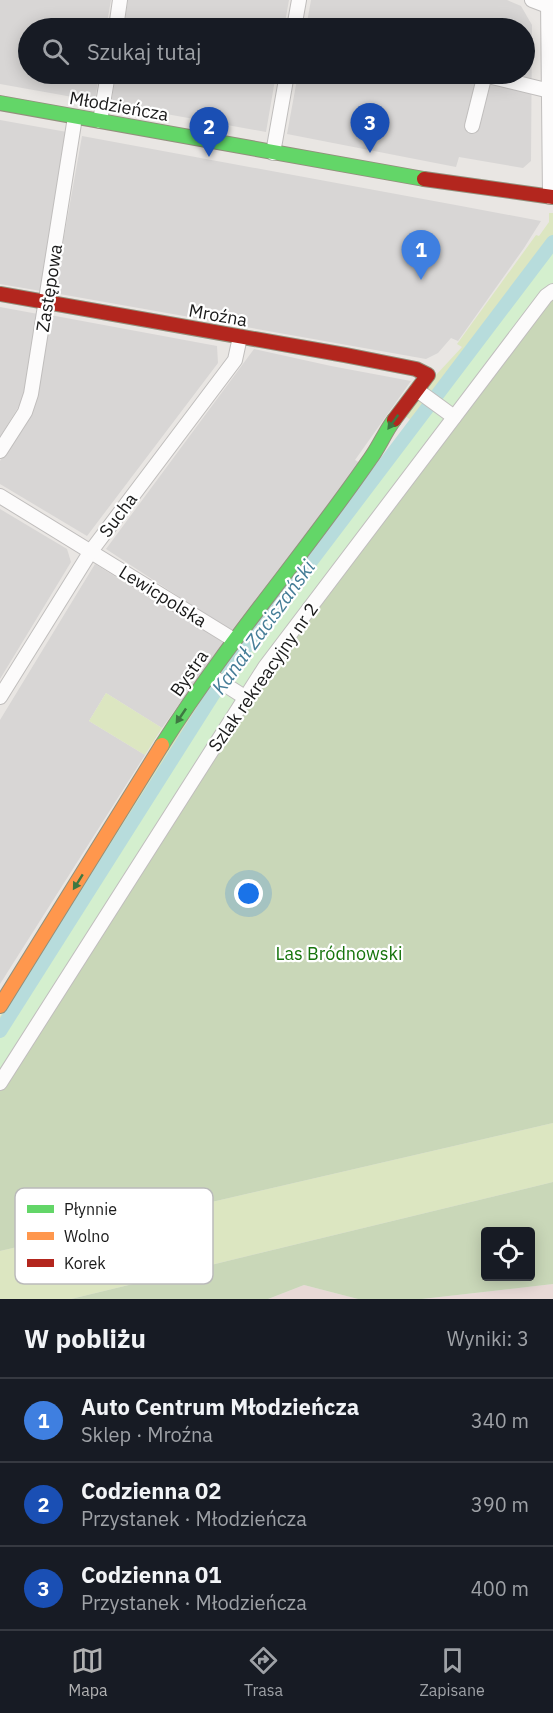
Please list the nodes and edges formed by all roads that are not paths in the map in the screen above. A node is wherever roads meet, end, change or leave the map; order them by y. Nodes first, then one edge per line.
1 (120, 0) edge
2 (299, 0) edge
3 (532, 0) edge
4 (550, 5) edge
5 (117, 18) edge
6 (296, 18) edge
7 (106, 84) edge
8 (284, 84) edge
9 (482, 84) edge
10 (523, 84) edge
11 (550, 91) junction
12 (0, 104) edge
13 (75, 117) junction
14 (100, 121) junction
15 (472, 126) dead end
16 (273, 153) junction
17 (552, 197) edge
18 (553, 291) edge
19 (0, 294) edge
20 (47, 303) junction
21 (240, 337) junction
22 (428, 375) joint
23 (421, 393) junction
24 (454, 417) junction
25 (0, 451) edge
26 (0, 496) edge
27 (91, 551) junction
28 (234, 640) junction
29 (213, 676) junction
30 (0, 697) edge
31 (246, 698) junction
32 (0, 1006) edge
33 (0, 1083) edge

1 - 5 street
2 - 6 street
3 - 4 street
4 - 11 street
7 - 14 street
8 - 16 street
9 - 15 street
10 - 11 street
11 - 17 street
12 - 13 street, Młodzieńcza
13 - 14 street, Młodzieńcza
13 - 20 street, Zastępowa
14 - 16 street, Młodzieńcza
16 - 17 street, Młodzieńcza
18 - 24 street, Szlak rekreacyjny nr 2
19 - 20 street, Mroźna
20 - 21 street, Mroźna
20 - 25 street, Zastępowa
21 - 22 street, Mroźna
21 - 27 street, Sucha
22 - 23 street, Bystra
23 - 24 street
23 -> 28 street, Bystra
24 - 31 street, Szlak rekreacyjny nr 2
26 - 27 street, Lewicpolska
27 - 28 street, Lewicpolska
27 - 30 street, Sucha
28 - 29 street, Bystra
29 - 31 street
29 -> 32 street, Bystra
31 - 33 street, Szlak rekreacyjny nr 2

